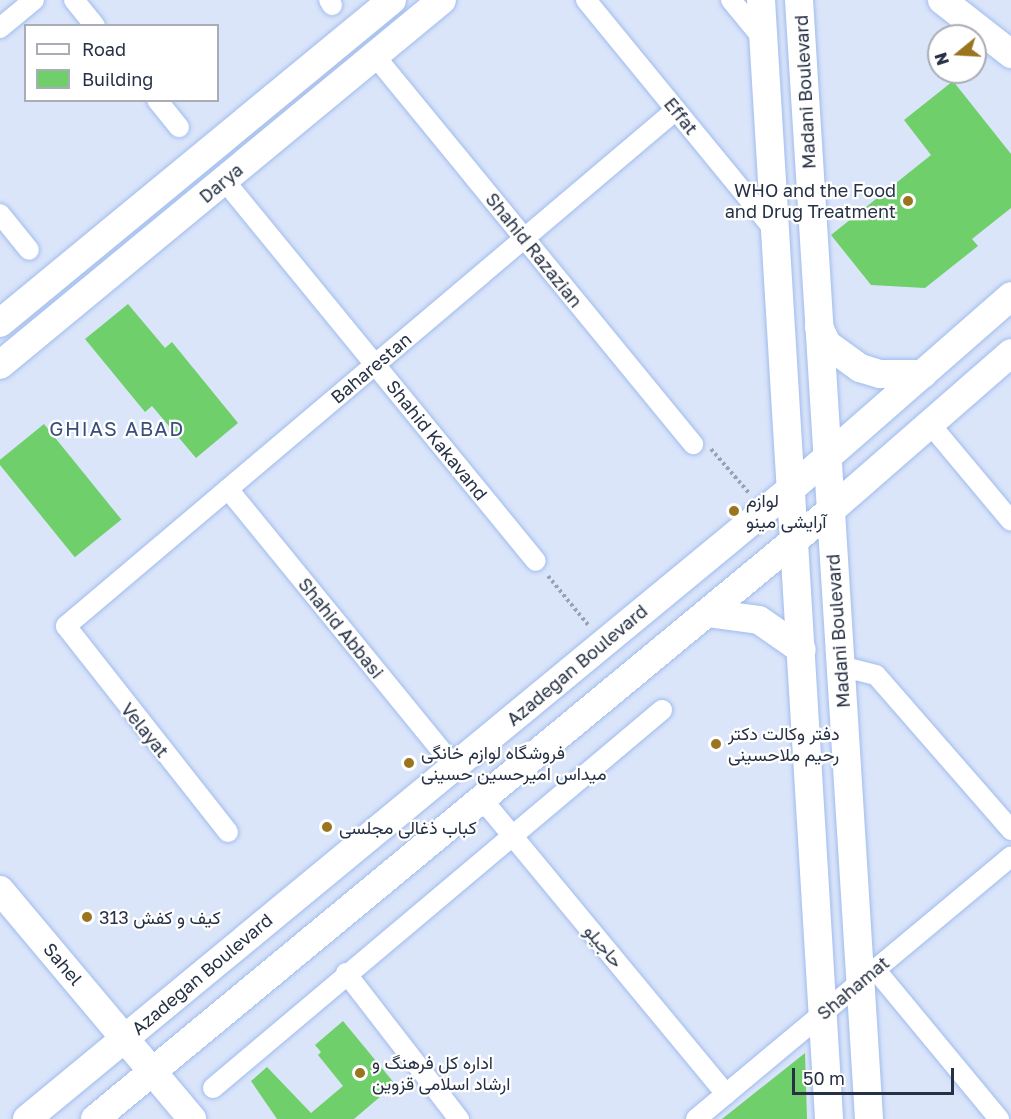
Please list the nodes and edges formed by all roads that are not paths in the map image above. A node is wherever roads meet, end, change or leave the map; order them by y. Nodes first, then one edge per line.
1 (34, 0) edge
2 (74, 0) edge
3 (392, 0) edge
4 (442, 0) edge
5 (586, 0) edge
6 (731, 0) edge
7 (761, 0) edge
8 (799, 0) edge
9 (942, 0) edge
10 (93, 24) edge
11 (0, 28) edge
12 (354, 31) junction
13 (764, 40) junction
14 (1011, 54) edge
15 (375, 56) junction
16 (159, 102) edge
17 (676, 110) junction
18 (179, 127) dead end
19 (224, 180) junction
20 (0, 214) edge
21 (776, 232) junction
22 (524, 238) junction
23 (29, 250) dead end
24 (54, 279) junction
25 (1011, 296) edge
26 (74, 304) junction
27 (0, 323) edge
28 (819, 327) junction
29 (1011, 353) edge
30 (375, 364) junction
31 (0, 365) edge
32 (922, 374) junction
33 (930, 424) junction
34 (693, 444) road end
35 (827, 458) junction
36 (792, 488) junction
37 (228, 489) junction
38 (830, 511) junction
39 (1011, 521) edge
40 (795, 540) junction
41 (536, 561) road end
42 (707, 613) junction
43 (66, 626) joint
44 (802, 650) junction
45 (840, 666) junction
46 (662, 710) dead end
47 (454, 766) junction
48 (482, 799) junction
49 (1011, 830) edge
50 (228, 832) dead end
51 (512, 835) junction
52 (1011, 857) edge
53 (0, 890) edge
54 (346, 973) junction
55 (867, 976) junction
56 (824, 1012) junction
57 (125, 1038) junction
58 (152, 1071) junction
59 (213, 1088) dead end
60 (726, 1094) junction
61 (27, 1119) edge
62 (95, 1119) edge
63 (192, 1119) edge
64 (459, 1119) edge
65 (696, 1119) edge
66 (830, 1119) edge
67 (869, 1119) edge
68 (999, 1119) edge

1 - 11 street
2 - 10 street
3 - 12 street, Darya
4 - 15 street, Darya
5 - 17 street, Effat
6 - 13 street
7 - 13 street, Madani Boulevard
8 - 28 street, Madani Boulevard
9 - 14 street
12 - 15 street
12 - 24 street, Darya
13 - 21 street, Madani Boulevard
15 - 19 street, Darya
15 - 22 street, Shahid Razazian
16 - 18 street
17 - 21 street, Effat
17 - 22 street, Baharestan
19 - 26 street, Darya
19 - 30 street, Shahid Kakavand
20 - 23 street
21 - 36 street, Madani Boulevard
22 - 30 street, Baharestan
22 - 34 street, Shahid Razazian
24 - 26 street
24 - 27 street, Darya
25 - 32 street, Azadegan Boulevard
26 - 31 street, Darya
28 - 32 street
28 - 35 street, Madani Boulevard
29 - 33 street
30 - 37 street, Baharestan
30 - 41 street, Shahid Kakavand
32 - 35 street, Azadegan Boulevard
33 - 38 street
33 - 39 street
35 - 36 street, Azadegan Boulevard
35 - 38 street, Madani Boulevard
36 - 40 street, Madani Boulevard
36 - 47 street, Azadegan Boulevard
37 - 43 street, Baharestan
37 - 47 street, Shahid Abbasi
38 - 40 street
38 - 45 street, Madani Boulevard
40 - 42 street
40 - 44 street, Madani Boulevard
42 - 44 street
42 - 48 street
43 - 50 street, Velayat
44 - 56 street, Madani Boulevard
45 - 49 street
45 - 55 street, Madani Boulevard
46 - 51 street
47 - 57 street, Azadegan Boulevard
48 - 51 street, حاجیلو
48 - 58 street
51 - 54 street
51 - 60 street, حاجیلو
52 - 55 street, Shahamat
53 - 57 street, Sahel
54 - 59 street
54 - 64 street
55 - 56 street, Shahamat
55 - 67 street, Madani Boulevard
55 - 68 street
56 - 60 street, Shahamat
56 - 66 street, Madani Boulevard
57 - 58 street, Sahel
57 - 61 street, Azadegan Boulevard
58 - 62 street
58 - 63 street, Sahel
60 - 65 street, Shahamat

